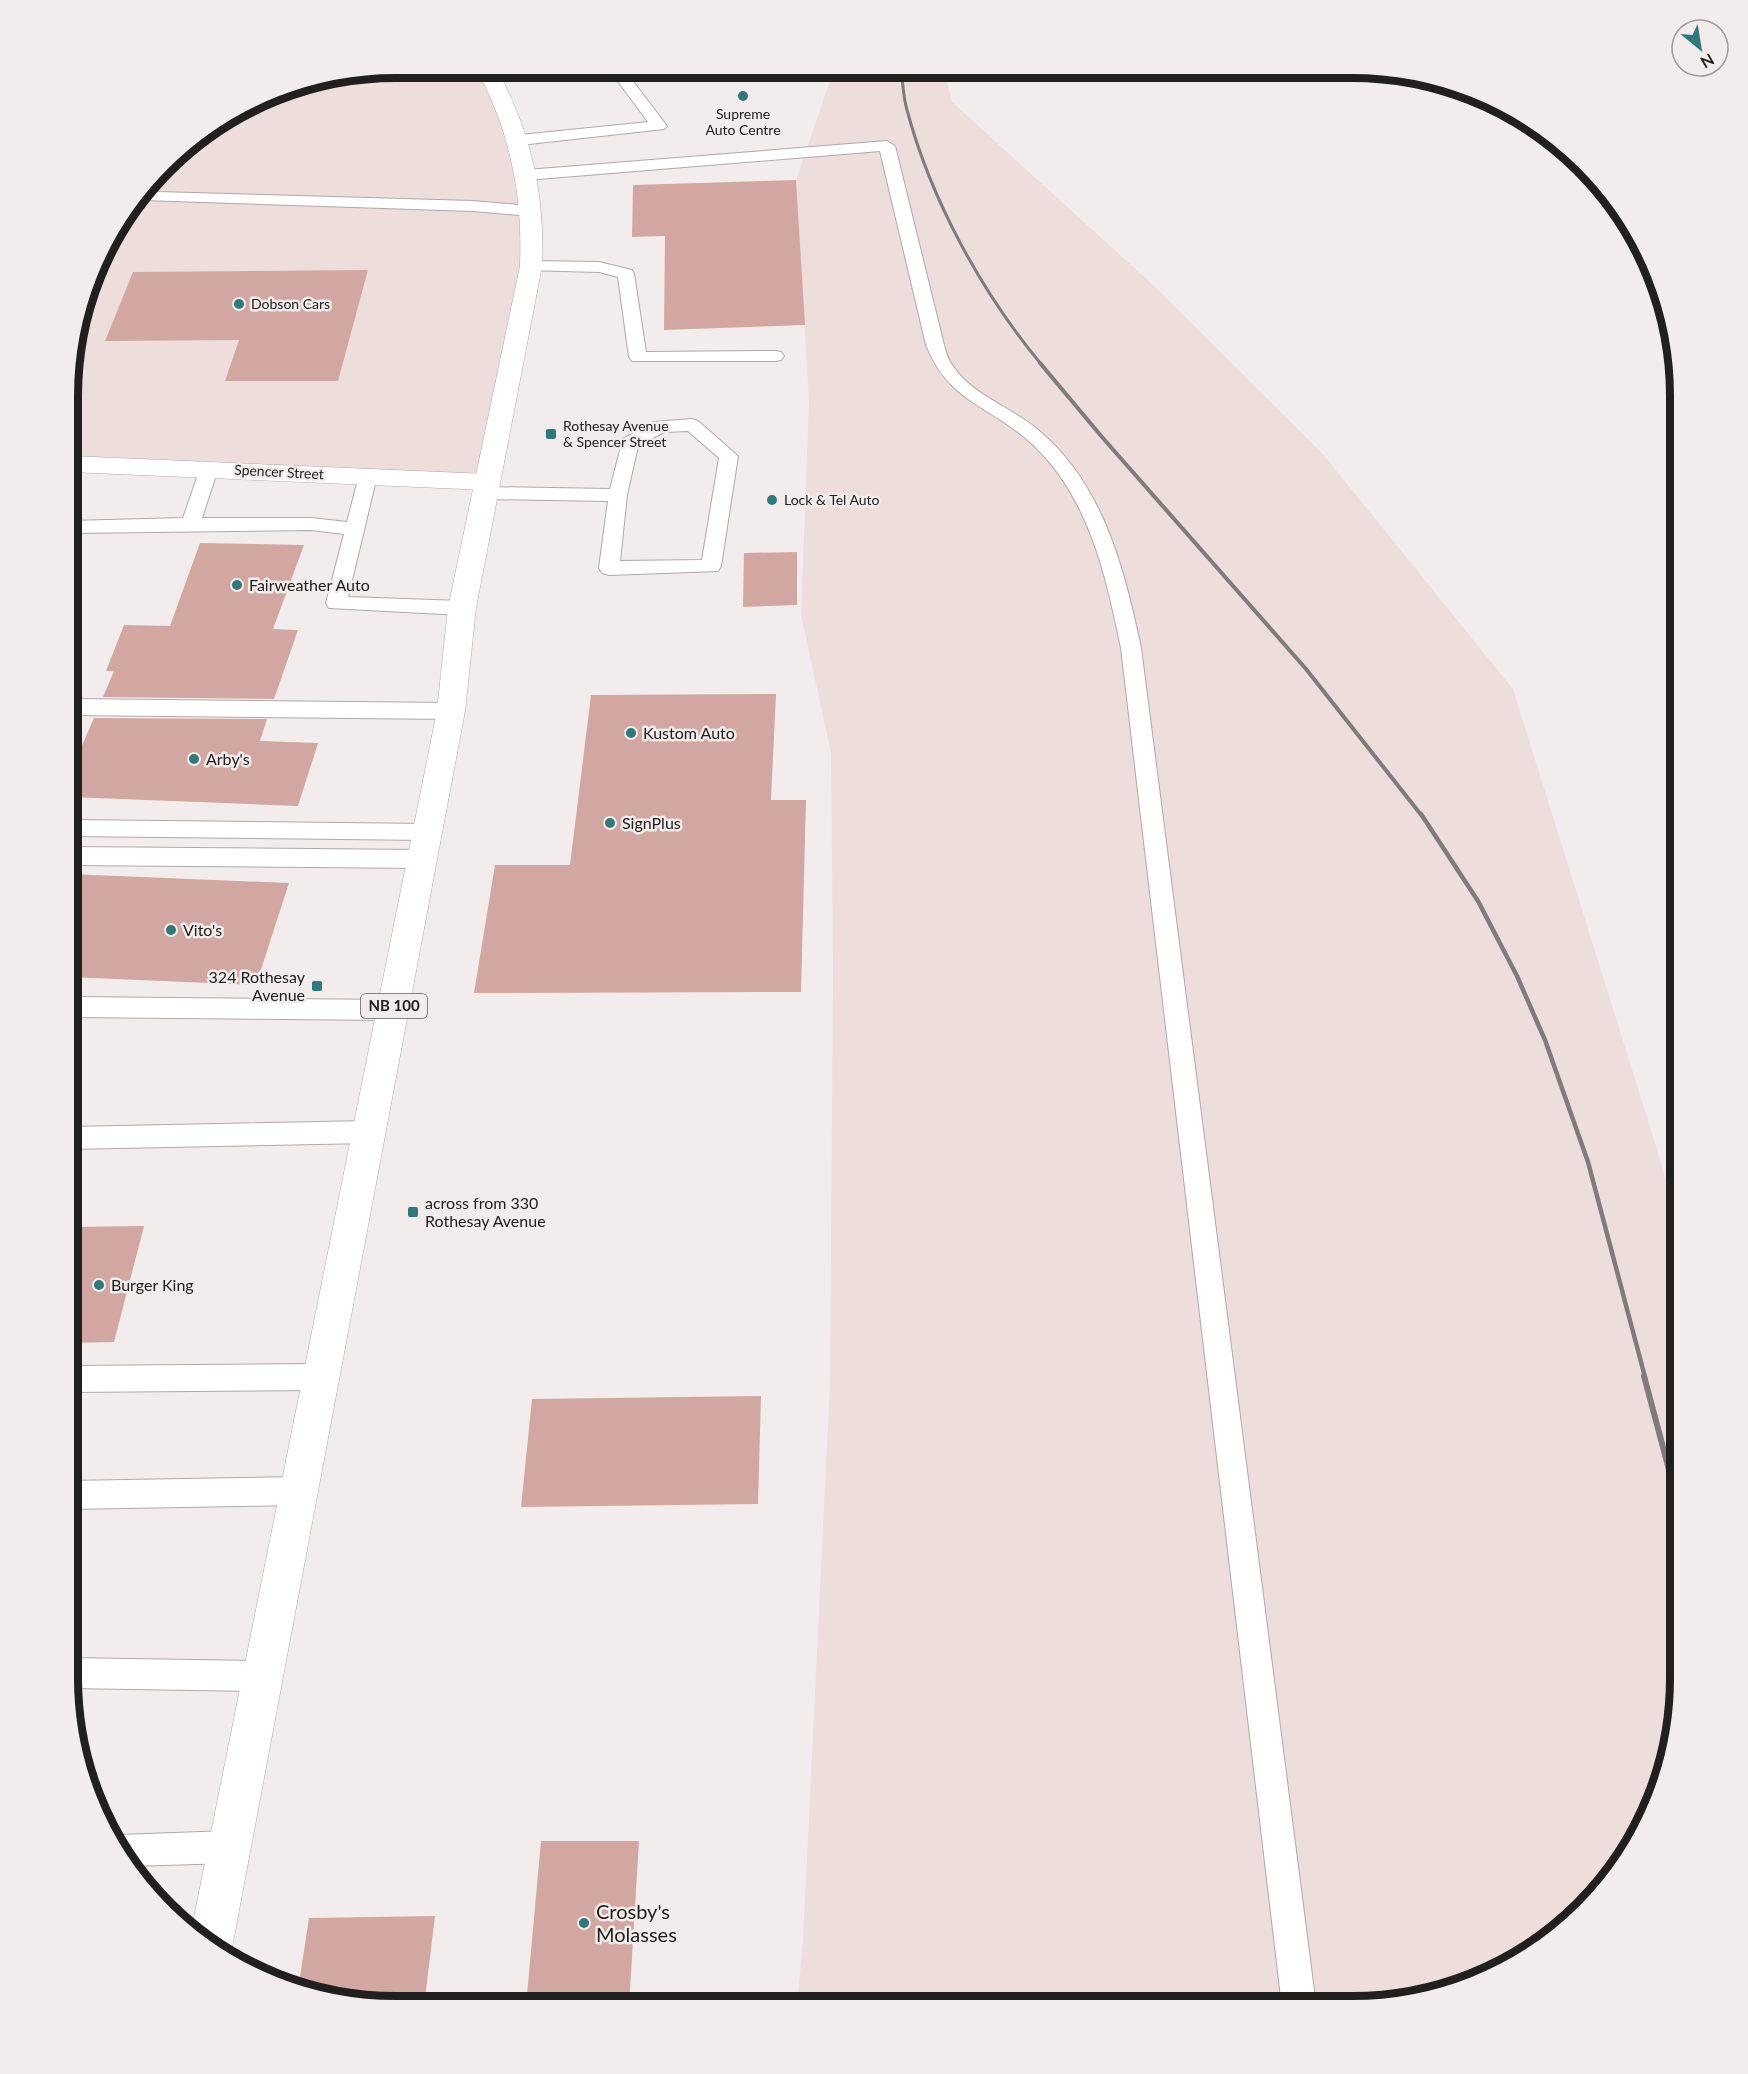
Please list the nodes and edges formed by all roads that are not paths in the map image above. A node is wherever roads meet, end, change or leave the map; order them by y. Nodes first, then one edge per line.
1 (491, 78) edge
2 (623, 78) edge
3 (520, 140) junction
4 (526, 175) junction
5 (149, 197) edge
6 (531, 211) junction
7 (531, 266) junction
8 (775, 356) dead end
9 (78, 464) edge
10 (209, 469) junction
11 (368, 476) junction
12 (486, 488) junction
13 (618, 495) junction
14 (190, 524) junction
15 (78, 527) edge
16 (355, 529) junction
17 (462, 608) junction
18 (78, 707) edge
19 (451, 711) junction
20 (78, 828) edge
21 (425, 845) junction
22 (78, 856) edge
23 (78, 1007) edge
24 (393, 1010) junction
25 (369, 1132) junction
26 (78, 1138) edge
27 (321, 1377) junction
28 (78, 1379) edge
29 (299, 1491) junction
30 (78, 1495) edge
31 (78, 1673) edge
32 (263, 1676) junction
33 (229, 1847) junction
34 (130, 1851) edge
35 (212, 1936) edge
36 (1298, 1996) edge

1 - 3 main road, NB 100
2 - 3 lane
3 - 4 main road, NB 100
4 - 6 main road, NB 100
4 - 36 lane
5 - 6 lane
6 - 7 main road, NB 100
7 - 8 lane
7 - 12 main road, NB 100
9 - 10 main road, Spencer Street
10 - 11 main road, Spencer Street
10 - 14 lane
11 - 12 main road, Spencer Street
11 - 16 lane
12 - 13 lane
12 - 17 main road, NB 100
13 - 13 lane
14 - 15 lane
14 - 16 lane
16 - 17 lane
17 - 19 main road, NB 100
18 - 19 lane
19 - 21 main road, NB 100
20 - 21 lane
21 - 22 lane
21 - 24 main road, NB 100
23 - 24 lane
24 - 25 main road, NB 100
25 - 26 lane
25 - 27 main road, NB 100
27 - 28 lane
27 - 29 main road, NB 100
29 - 30 lane
29 - 32 main road, NB 100
31 - 32 lane
32 - 33 main road, NB 100
33 - 34 lane
33 - 35 main road, NB 100

